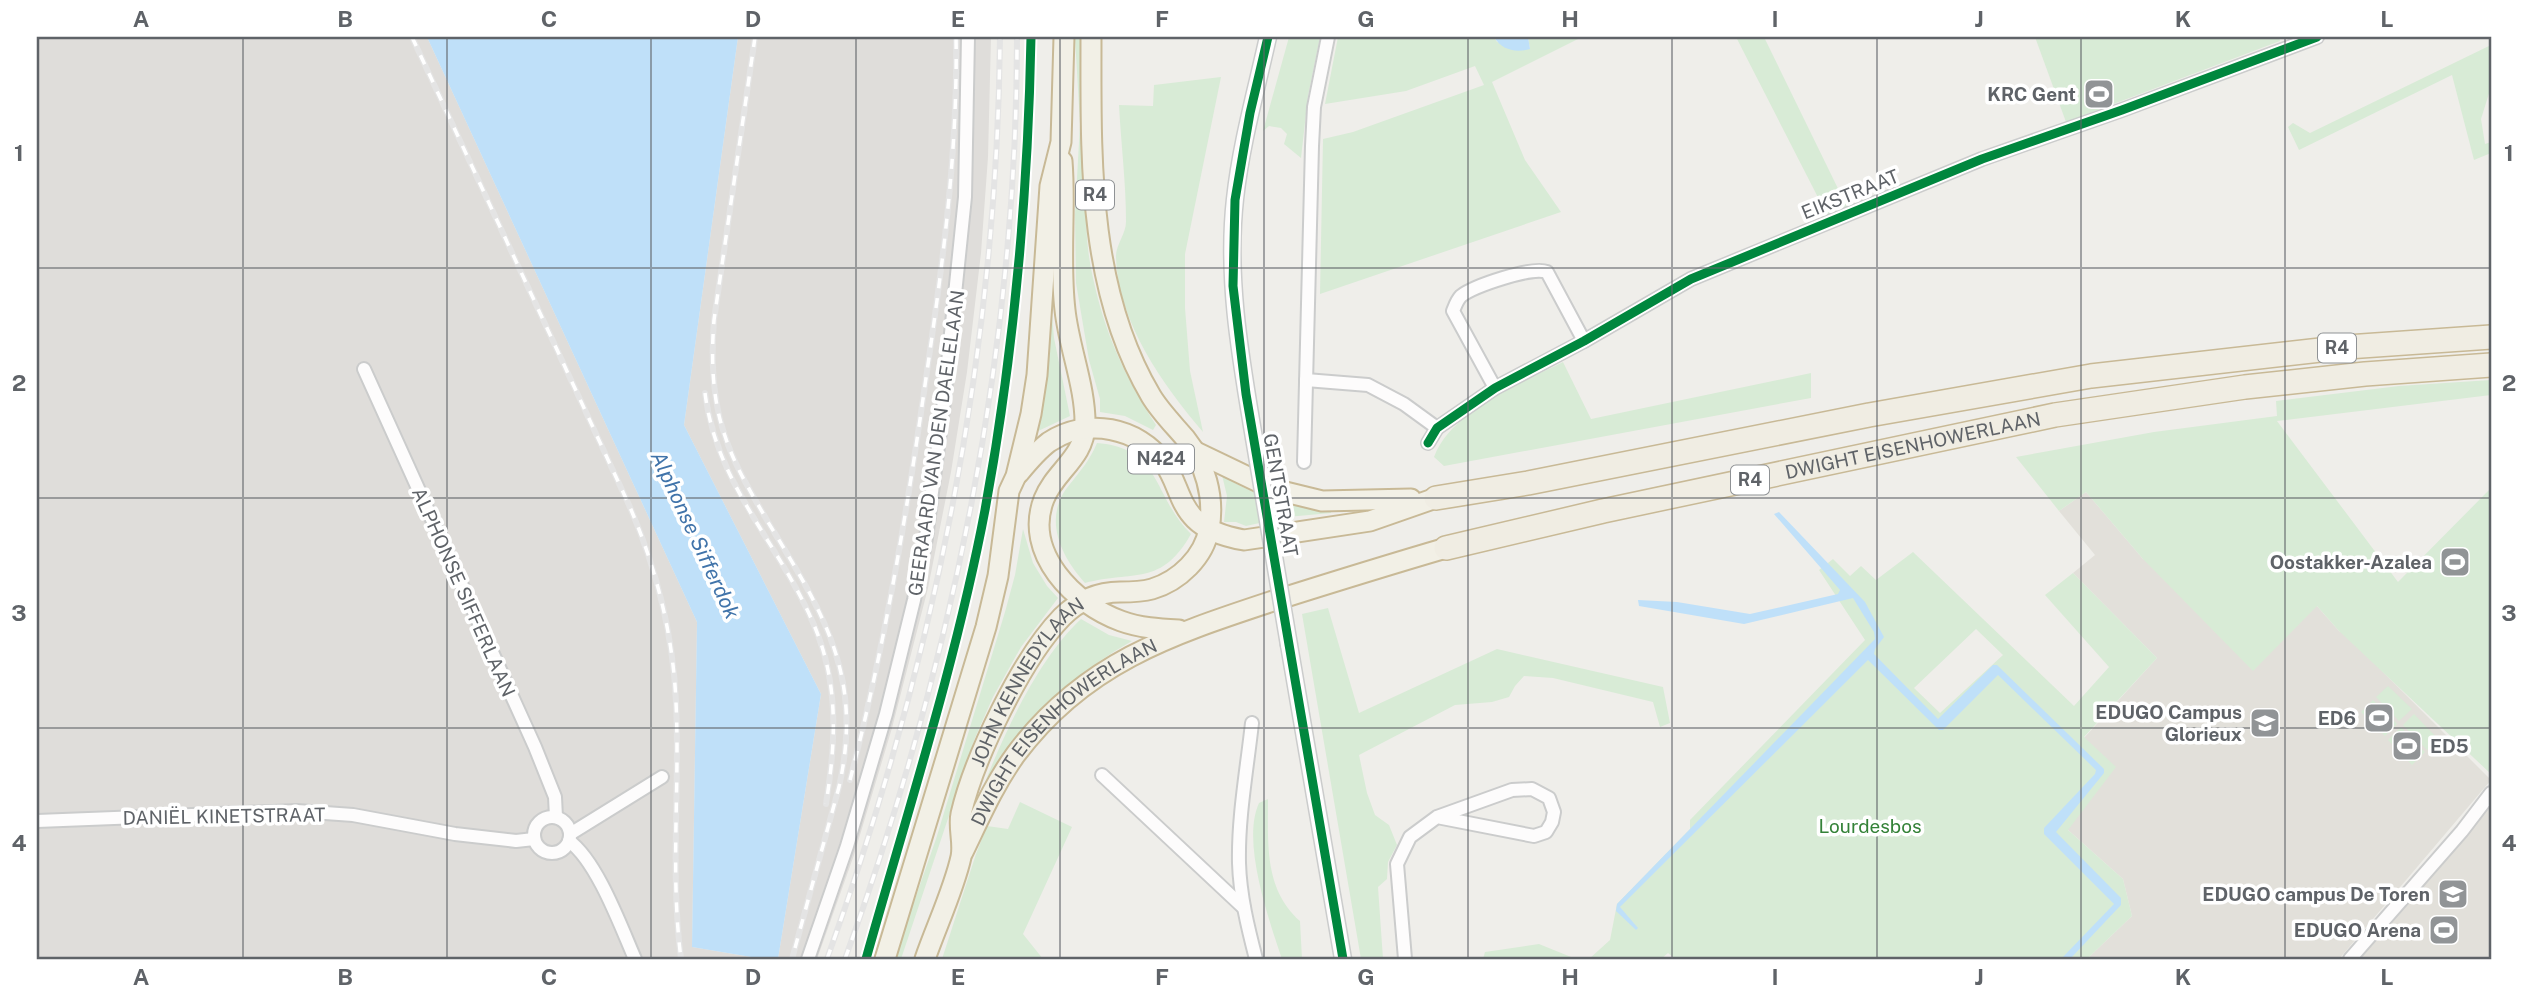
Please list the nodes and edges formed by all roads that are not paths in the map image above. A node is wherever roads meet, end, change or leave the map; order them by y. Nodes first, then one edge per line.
1 (968, 37) edge
2 (1063, 37) edge
3 (1091, 37) edge
4 (1268, 37) edge
5 (1328, 37) edge
6 (2317, 37) edge
7 (1060, 142) junction
8 (2491, 337) edge
9 (1584, 341) junction
10 (2491, 365) edge
11 (364, 369) dead end
12 (1306, 380) junction
13 (1495, 387) junction
14 (1437, 428) junction
15 (1085, 429) junction
16 (1428, 443) dead end
17 (1194, 451) junction
18 (1304, 462) dead end
19 (1016, 476) junction
20 (1436, 498) junction
21 (1209, 529) junction
22 (1446, 548) joint
23 (1083, 601) junction
24 (1185, 631) junction
25 (1252, 723) dead end
26 (1102, 775) dead end
27 (662, 777) dead end
28 (2491, 793) edge
29 (556, 817) junction
30 (1437, 817) junction
31 (37, 821) edge
32 (570, 838) junction
33 (534, 839) junction
34 (961, 855) junction
35 (1244, 908) junction
36 (635, 959) edge
37 (808, 959) edge
38 (885, 959) edge
39 (925, 959) edge
40 (1256, 959) edge
41 (1343, 959) edge
42 (1405, 959) edge
43 (2350, 959) edge

1 - 37 street, GEERAARD VAN DEN DAELELAAN
2 - 7 highway, JOHN KENNEDYLAAN / R4
3 - 17 highway, JOHN KENNEDYLAAN / R4
4 - 41 street, GENTSTRAAT, bridge
5 - 12 street
6 - 9 street, EIKSTRAAT
7 - 15 highway, DWIGHT EISENHOWERLAAN / R4
7 - 19 highway, JOHN KENNEDYLAAN / N424
8 - 20 highway, DWIGHT EISENHOWERLAAN / R4
9 - 13 street, EIKSTRAAT
9 - 13 street
10 - 22 highway, DWIGHT EISENHOWERLAAN / R4
11 - 29 street, ALPHONSE SIFFERLAAN
12 - 14 street
12 - 18 street
13 - 14 street, EIKSTRAAT
14 - 16 street, EIKSTRAAT
15 - 19 highway, JOHN KENNEDYLAAN / N424
15 - 21 highway, JOHN KENNEDYLAAN / N424
15 - 23 highway, DWIGHT EISENHOWERLAAN / R4
17 - 20 highway, JOHN KENNEDYLAAN / R4
17 - 21 highway, JOHN KENNEDYLAAN / R4
19 - 38 highway, JOHN KENNEDYLAAN / N424
20 - 21 highway, JOHN KENNEDYLAAN / N424
21 - 23 highway, JOHN KENNEDYLAAN / R4
22 - 24 highway, DWIGHT EISENHOWERLAAN / R4
23 - 24 highway, DWIGHT EISENHOWERLAAN / R4
23 - 34 highway, JOHN KENNEDYLAAN / R4
24 - 34 highway, DWIGHT EISENHOWERLAAN / R4
25 - 35 street
26 - 35 street
27 - 32 street
28 - 43 street
29 - 32 street
29 - 33 street
30 - 30 street
30 - 42 street
31 - 33 street, DANIËL KINETSTRAAT
32 - 33 street
32 - 36 street
34 - 39 highway, JOHN KENNEDYLAAN
35 - 40 street

